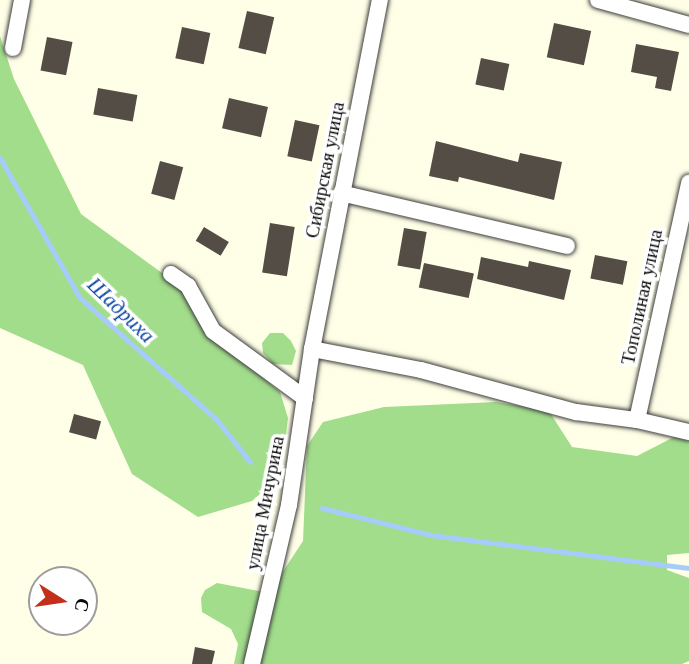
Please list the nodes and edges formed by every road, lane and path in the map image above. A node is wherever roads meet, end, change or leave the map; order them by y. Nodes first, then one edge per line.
1 (22, 0) edge
2 (380, 0) edge
3 (598, 0) edge
4 (689, 25) edge
5 (13, 48) dead end
6 (689, 183) edge
7 (341, 193) junction
8 (567, 246) dead end
9 (171, 274) dead end
10 (312, 349) junction
11 (305, 398) junction
12 (636, 420) junction
13 (689, 432) edge
14 (252, 664) edge

1 - 5 street
2 - 7 street, Сибирская улица
3 - 4 street
6 - 12 street, Тополиная улица
7 - 8 street
7 - 10 street, Сибирская улица
9 - 11 street
10 - 11 street, улица Мичурина
10 - 12 street
11 - 14 street, улица Мичурина
12 - 13 street

